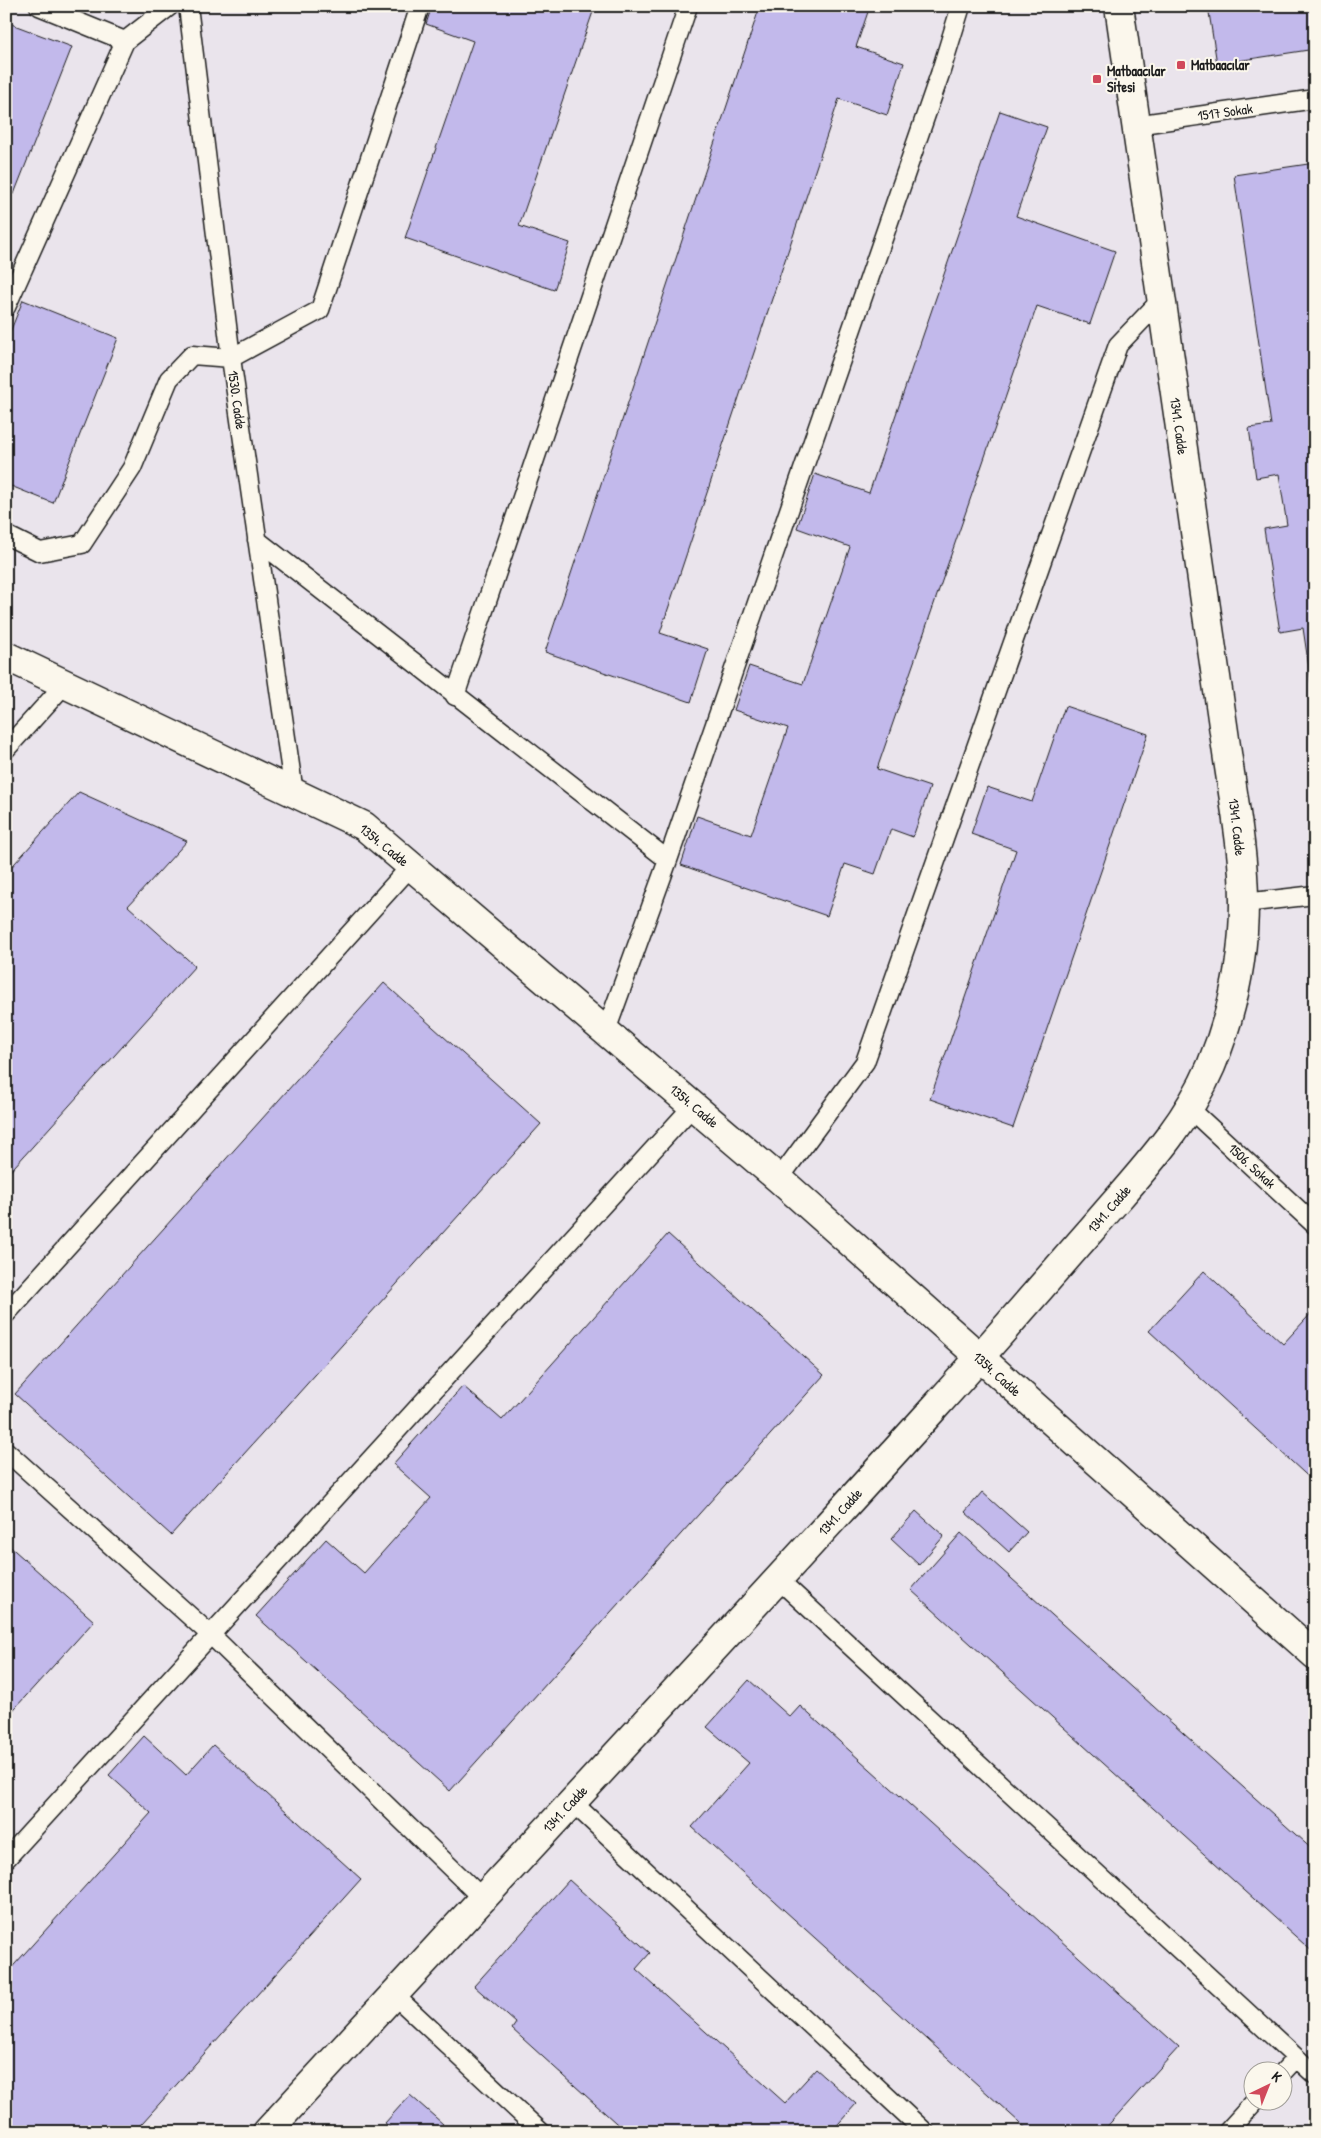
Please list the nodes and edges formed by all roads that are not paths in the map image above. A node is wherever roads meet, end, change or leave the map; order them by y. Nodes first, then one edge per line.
1 (39, 6) edge
2 (170, 6) edge
3 (188, 6) edge
4 (420, 6) edge
5 (688, 6) edge
6 (961, 6) edge
7 (1119, 6) edge
8 (125, 41) junction
9 (1315, 99) edge
10 (1135, 125) junction
11 (1161, 300) junction
12 (6, 307) edge
13 (231, 358) junction
14 (6, 535) edge
15 (257, 540) junction
16 (6, 656) edge
17 (65, 684) junction
18 (455, 696) junction
19 (6, 749) edge
20 (294, 793) junction
21 (668, 860) junction
22 (411, 866) junction
23 (1315, 895) edge
24 (1244, 902) junction
25 (606, 1031) junction
26 (693, 1106) junction
27 (1189, 1108) junction
28 (779, 1179) junction
29 (1315, 1225) edge
30 (6, 1314) edge
31 (979, 1359) junction
32 (6, 1451) edge
33 (779, 1580) junction
34 (212, 1636) junction
35 (1315, 1655) edge
36 (572, 1802) junction
37 (6, 1859) edge
38 (482, 1898) junction
39 (393, 1994) junction
40 (1296, 2058) joint
41 (1315, 2075) edge
42 (1247, 2110) edge
43 (267, 2132) edge
44 (541, 2132) edge
45 (925, 2132) edge
46 (1227, 2132) edge

1 - 8 lane
2 - 8 lane
3 - 13 lane, 1530. Cadde
4 - 13 lane
5 - 18 lane
6 - 21 lane
7 - 10 street, 1341. Cadde
8 - 12 lane
9 - 10 lane, 1517 Sokak
10 - 11 street, 1341. Cadde
11 - 24 street, 1341. Cadde
11 - 28 lane
13 - 14 lane
13 - 15 lane, 1530. Cadde
15 - 18 lane
15 - 20 lane, 1530. Cadde
16 - 17 street, 1354. Cadde
17 - 19 lane
17 - 20 street, 1354. Cadde
18 - 21 lane
20 - 22 street, 1354. Cadde
21 - 25 lane
22 - 25 street, 1354. Cadde
22 - 30 lane
23 - 24 lane
24 - 27 street, 1341. Cadde
25 - 26 street, 1354. Cadde
26 - 28 street, 1354. Cadde
26 - 34 lane
27 - 29 lane, 1506. Sokak
27 - 31 street, 1341. Cadde
28 - 31 street, 1354. Cadde
31 - 33 street, 1341. Cadde
31 - 35 street, 1354. Cadde
32 - 34 lane
33 - 36 street, 1341. Cadde
33 - 40 lane
34 - 37 lane
34 - 38 lane
36 - 38 street, 1341. Cadde
36 - 45 lane
38 - 39 street, 1341. Cadde
39 - 43 street, 1341. Cadde
39 - 44 lane
40 - 41 lane
42 - 46 lane

